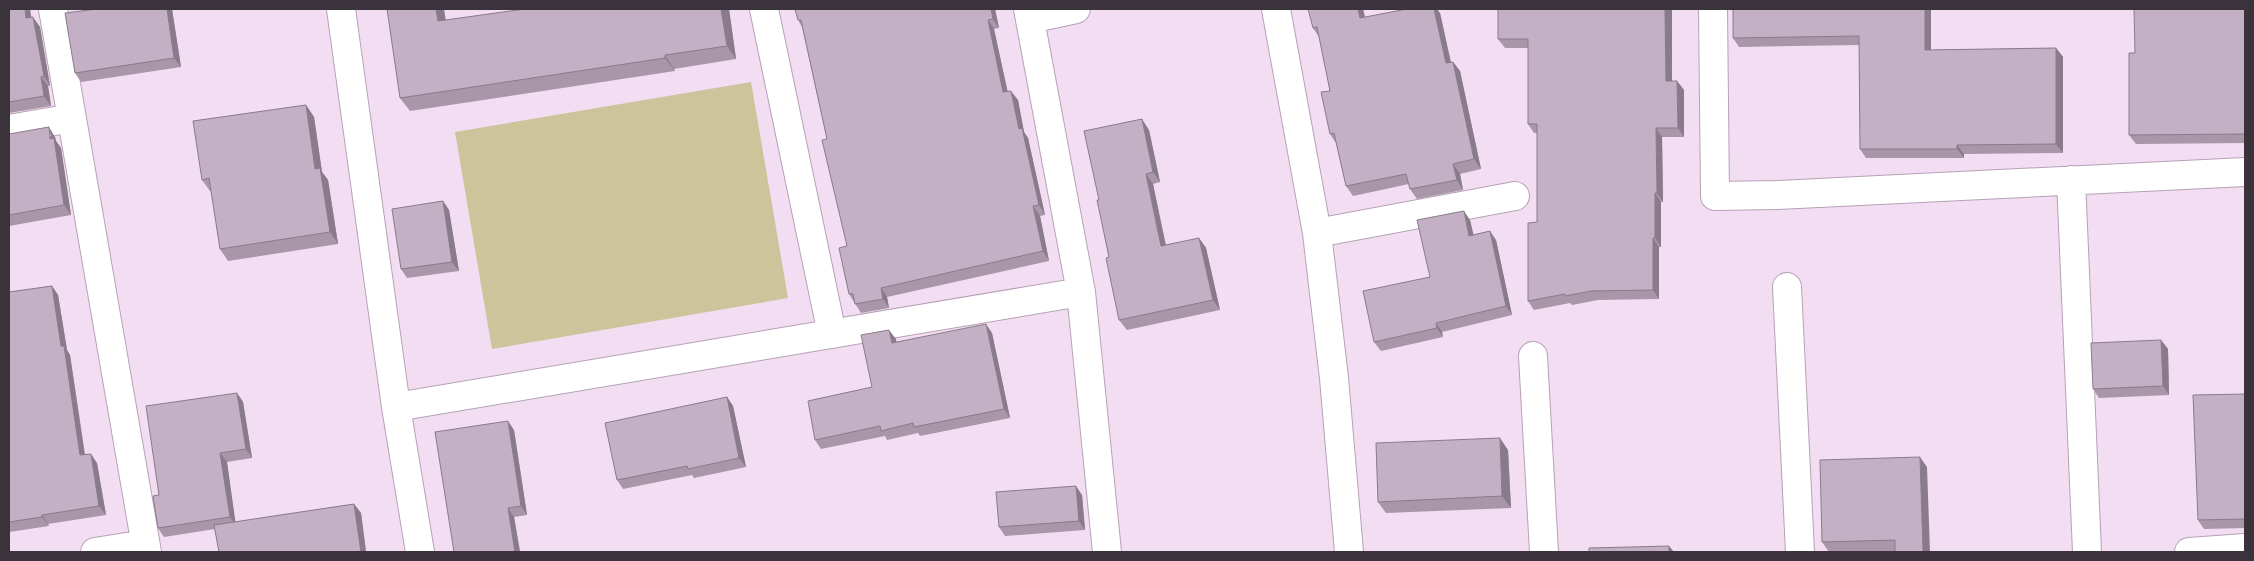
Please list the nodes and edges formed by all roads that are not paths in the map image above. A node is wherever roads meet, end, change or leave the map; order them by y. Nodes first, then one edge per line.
1 (53, 9) edge
2 (341, 9) edge
3 (764, 9) edge
4 (1076, 9) edge
5 (1276, 9) edge
6 (1713, 9) edge
7 (1029, 14) edge
8 (72, 118) junction
9 (9, 129) edge
10 (2245, 172) edge
11 (2072, 180) junction
12 (1515, 196) dead end
13 (1317, 233) junction
14 (1787, 287) dead end
15 (1081, 292) junction
16 (832, 334) junction
17 (1533, 356) dead end
18 (396, 407) junction
19 (146, 548) edge
20 (2245, 548) edge
21 (94, 552) edge
22 (420, 552) edge
23 (1107, 552) edge
24 (1349, 552) edge
25 (1544, 552) edge
26 (1800, 552) edge
27 (2087, 552) edge
28 (2189, 552) edge

1 - 8 street
2 - 18 street
3 - 16 street
4 - 7 street
5 - 13 street
6 - 11 street
7 - 15 street
8 - 9 street
8 - 19 street
10 - 11 street
11 - 27 street
12 - 13 street
13 - 24 street
14 - 26 street
15 - 16 street
15 - 23 street
16 - 18 street
17 - 25 street
18 - 22 street
19 - 21 street
20 - 28 street

